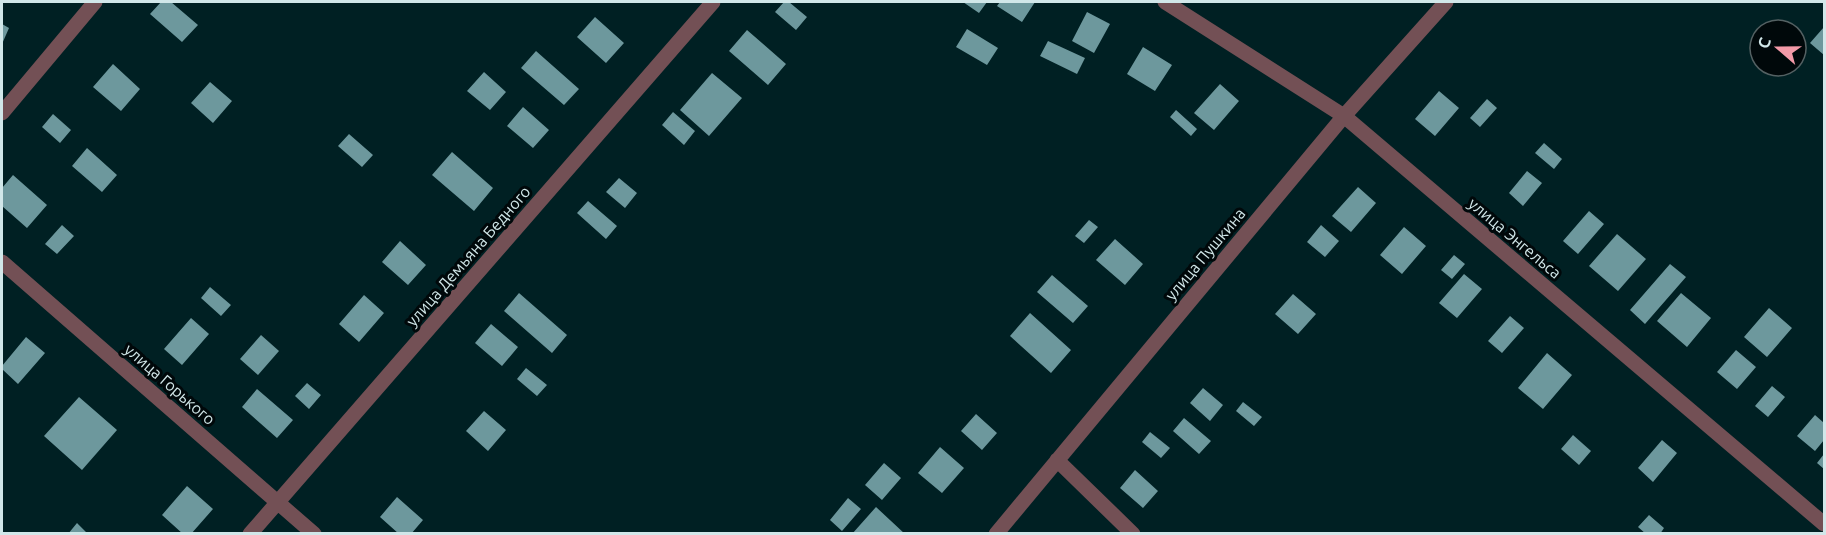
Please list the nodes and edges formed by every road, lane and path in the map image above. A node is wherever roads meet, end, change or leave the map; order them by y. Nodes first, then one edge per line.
1 (96, 2) edge
2 (713, 2) edge
3 (1165, 2) edge
4 (1446, 2) edge
5 (2, 112) edge
6 (1344, 116) junction
7 (2, 262) edge
8 (1056, 460) junction
9 (278, 502) junction
10 (1824, 524) edge
11 (250, 534) edge
12 (314, 534) edge
13 (996, 534) edge
14 (1133, 534) edge

1 - 5 street
2 - 9 street, улица Демьяна Бедного
3 - 6 street, улица Энгельса
4 - 6 street, улица Пушкина
6 - 8 street, улица Пушкина
6 - 10 street, улица Энгельса
7 - 9 street, улица Горького
8 - 13 street, улица Пушкина
8 - 14 street
9 - 11 street, улица Демьяна Бедного
9 - 12 street, улица Горького

